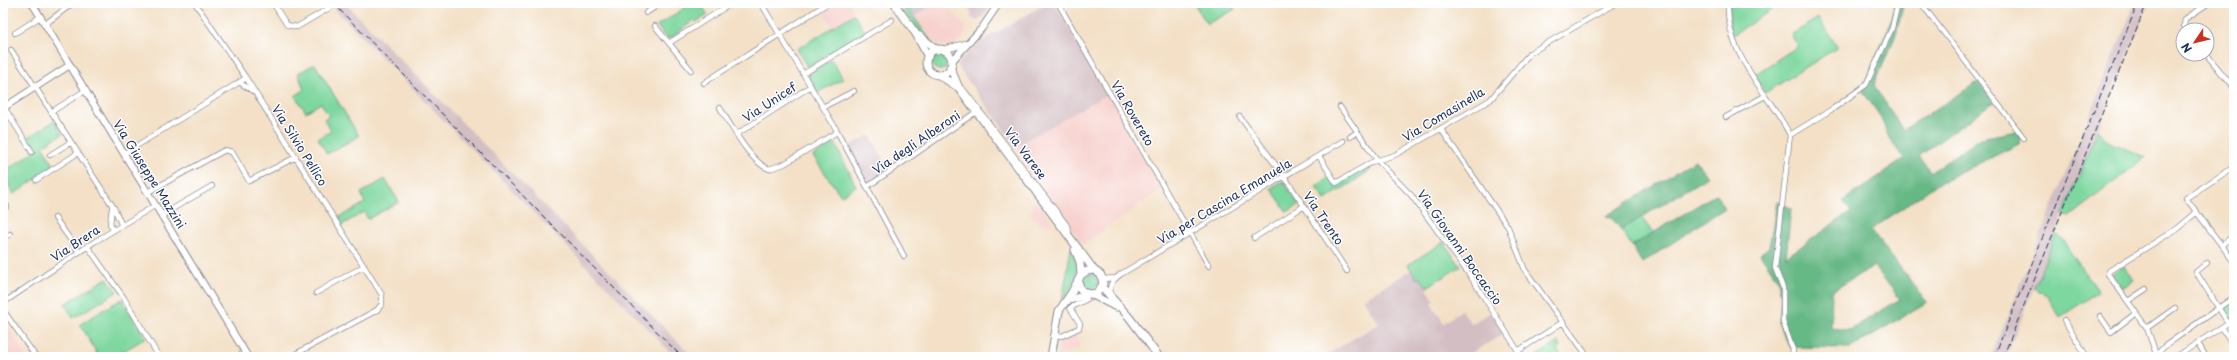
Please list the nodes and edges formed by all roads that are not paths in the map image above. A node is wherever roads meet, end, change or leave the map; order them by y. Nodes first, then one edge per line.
1 (32, 3) edge
2 (73, 3) edge
3 (194, 3) edge
4 (273, 3) edge
5 (661, 3) edge
6 (732, 3) edge
7 (761, 3) edge
8 (828, 3) edge
9 (894, 3) edge
10 (999, 3) edge
11 (1058, 3) edge
12 (1616, 3) edge
13 (1728, 3) edge
14 (1898, 3) edge
15 (1921, 3) edge
16 (2209, 3) edge
17 (331, 7) dead end
18 (646, 13) dead end
19 (40, 17) junction
20 (892, 20) dead end
21 (2183, 22) edge
22 (44, 25) junction
23 (655, 26) dead end
24 (15, 33) dead end
25 (779, 33) junction
26 (916, 34) junction
27 (669, 43) junction
28 (966, 44) junction
29 (12, 50) dead end
30 (940, 50) junction
31 (928, 57) junction
32 (2213, 62) edge
33 (951, 64) junction
34 (70, 66) junction
35 (691, 70) dead end
36 (803, 74) junction
37 (939, 74) junction
38 (246, 78) junction
39 (239, 82) junction
40 (704, 82) dead end
41 (811, 86) junction
42 (37, 88) junction
43 (959, 88) junction
44 (2234, 88) edge
45 (86, 90) junction
46 (854, 91) dead end
47 (255, 92) junction
48 (1765, 96) junction
49 (4, 107) edge
50 (823, 107) junction
51 (1340, 107) dead end
52 (720, 108) dead end
53 (51, 112) junction
54 (976, 112) junction
55 (1240, 117) dead end
56 (1726, 117) dead end
57 (1441, 129) junction
58 (838, 132) junction
59 (1357, 132) junction
60 (737, 134) junction
61 (1790, 135) junction
62 (1350, 137) dead end
63 (2024, 138) dead end
64 (1343, 141) dead end
65 (71, 142) junction
66 (32, 152) dead end
67 (78, 153) junction
68 (124, 153) junction
69 (50, 155) dead end
70 (1319, 156) junction
71 (296, 157) junction
72 (1378, 161) junction
73 (2234, 167) edge
74 (1284, 176) junction
75 (36, 180) dead end
76 (212, 186) dead end
77 (866, 187) junction
78 (148, 192) junction
79 (156, 205) junction
80 (112, 206) junction
81 (1304, 206) junction
82 (2197, 212) junction
83 (162, 214) junction
84 (55, 218) dead end
85 (122, 226) junction
86 (113, 230) junction
87 (1190, 232) junction
88 (10, 234) dead end
89 (2234, 235) edge
90 (1068, 236) junction
91 (3, 238) edge
92 (1254, 238) dead end
93 (2222, 245) junction
94 (88, 247) junction
95 (78, 252) junction
96 (904, 256) dead end
97 (2234, 262) edge
98 (2207, 264) dead end
99 (364, 266) junction
100 (1209, 266) dead end
101 (1094, 270) junction
102 (1347, 270) dead end
103 (1080, 278) junction
104 (1116, 278) junction
105 (1102, 283) junction
106 (2146, 289) dead end
107 (316, 294) dead end
108 (1089, 296) junction
109 (2234, 297) edge
110 (1066, 301) junction
111 (2128, 302) junction
112 (4, 303) edge
113 (1118, 305) junction
114 (2175, 308) dead end
115 (2219, 308) junction
116 (5, 312) edge
117 (2136, 313) junction
118 (2100, 316) dead end
119 (1129, 317) junction
120 (2234, 319) edge
121 (2064, 320) dead end
122 (1563, 322) junction
123 (2228, 323) junction
124 (2222, 327) junction
125 (2147, 328) junction
126 (1054, 335) junction
127 (2198, 343) junction
128 (2234, 347) edge
129 (1518, 351) junction
130 (246, 355) edge
131 (2155, 356) edge
132 (36, 357) edge
133 (159, 357) edge
134 (237, 357) edge
135 (290, 357) edge
136 (1052, 357) edge
137 (1159, 357) edge
138 (1522, 357) edge
139 (1588, 357) edge
140 (1792, 357) edge
141 (2087, 357) edge
142 (2176, 357) edge
143 (2206, 357) edge

1 - 19 street, Via Giuseppe Mazzini
2 - 22 street
3 - 38 street, Via Silvio Pellico
4 - 17 street
5 - 18 street
6 - 27 street
7 - 25 street
8 - 25 street
9 - 26 main road
10 - 28 street
11 - 87 street, Via Rovereto
12 - 57 street, Via Comasinella
13 - 48 street
14 - 61 street
15 - 63 street
16 - 21 street
19 - 22 street, Via Giuseppe Mazzini
19 - 24 street
20 - 36 street
22 - 34 street, Via Giuseppe Mazzini
23 - 27 street
25 - 36 street
25 - 40 street
26 - 30 main road
26 - 31 main road
27 - 35 street
28 - 30 street
28 - 33 street
29 - 42 street
30 - 31 main road
30 - 33 main road
31 - 37 main road
32 - 44 street
33 - 37 main road
33 - 43 main road, Via Varese
34 - 42 street
34 - 45 street, Via Giuseppe Mazzini
36 - 41 street
37 - 43 main road, Via Varese
38 - 39 street
38 - 47 street, Via Silvio Pellico
39 - 47 street
39 - 68 street
41 - 50 street
41 - 60 street, Via Unicef
42 - 49 street
42 - 53 street
43 - 54 main road, Via Varese
43 - 90 street, Via Varese
45 - 53 street
45 - 68 street, Via Giuseppe Mazzini
46 - 50 street
47 - 71 street, Via Silvio Pellico
48 - 56 street
48 - 61 street
49 - 66 street
50 - 58 street
51 - 59 street, Via Giovanni Boccaccio
52 - 60 street
53 - 65 street
54 - 77 street, Via degli Alberoni
54 - 90 main road, Via Varese
55 - 74 street, Via Trento
57 - 72 street, Via Comasinella
57 - 122 street
58 - 60 street
58 - 77 street
59 - 62 street
59 - 72 street, Via Giovanni Boccaccio
61 - 140 street
64 - 70 street, Via per Cascina Emanuela
65 - 67 street
65 - 69 street
67 - 75 street
67 - 80 street
68 - 78 street, Via Giuseppe Mazzini
70 - 72 street, Via Comasinella
70 - 74 street, Via per Cascina Emanuela
71 - 78 street
71 - 99 street, Via Silvio Pellico
72 - 129 street, Via Giovanni Boccaccio
73 - 82 street
74 - 81 street, Via Trento
74 - 87 street, Via per Cascina Emanuela
76 - 83 street
77 - 96 street
78 - 79 street, Via Giuseppe Mazzini
79 - 83 street, Via Giuseppe Mazzini
79 - 85 street, Via Brera
80 - 85 street
80 - 86 street
81 - 92 street
81 - 102 street, Via Trento
82 - 93 street
82 - 111 street
83 - 130 street, Via Giuseppe Mazzini
84 - 95 street
85 - 86 street, Via Brera
86 - 94 street, Via Brera
87 - 100 street, Via Rovereto
87 - 104 street, Via per Cascina Emanuela
88 - 91 street
89 - 93 street
90 - 101 main road, Via Varese
90 - 103 main road, Via Varese
93 - 97 street
94 - 95 street, Via Brera
94 - 133 street
95 - 112 street, Via Brera
98 - 115 street
99 - 107 street
99 - 135 street, Via Silvio Pellico
101 - 103 main road
101 - 105 main road
103 - 108 main road
103 - 110 main road
104 - 105 street, Via per Cascina Emanuela
104 - 113 street
105 - 108 main road
105 - 113 main road
106 - 111 street
108 - 110 main road
108 - 119 main road
108 - 126 street
109 - 115 street
110 - 126 main road
111 - 117 street
113 - 119 main road
114 - 125 street
115 - 123 street
115 - 131 street
116 - 132 street
117 - 118 street
117 - 125 street
119 - 137 main road
120 - 123 street
121 - 141 street
122 - 129 street
122 - 139 street
123 - 124 street
124 - 127 street
124 - 128 street
125 - 131 street
126 - 136 main road
127 - 142 street
127 - 143 street
129 - 138 street, Via Giovanni Boccaccio
130 - 134 street

